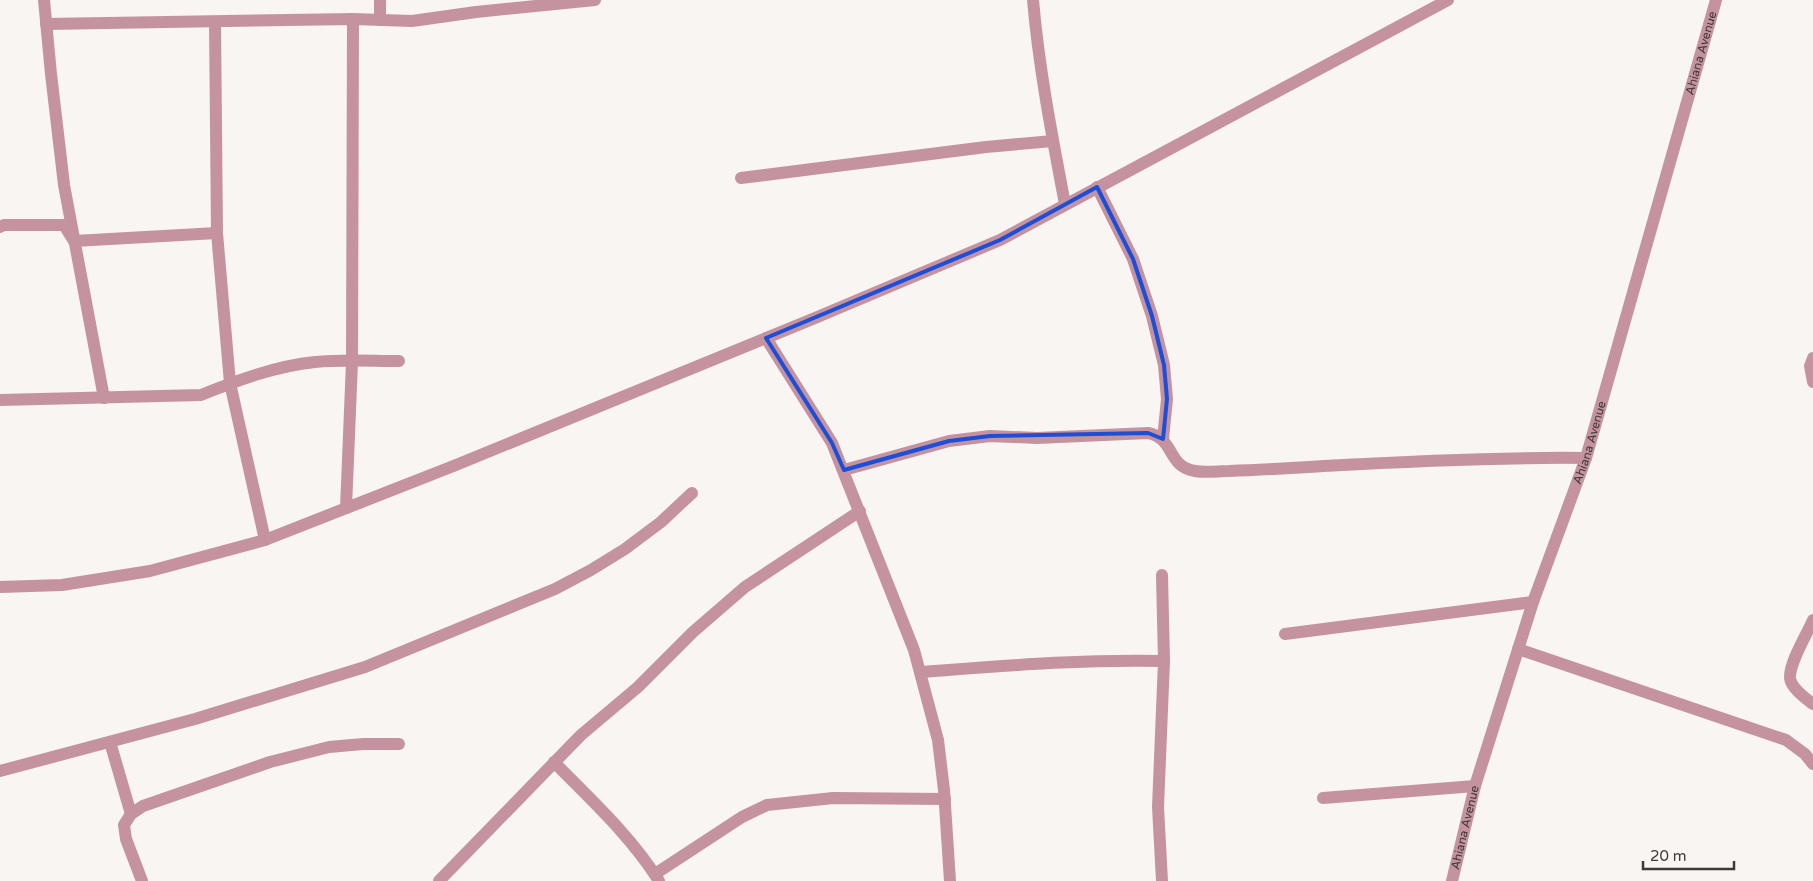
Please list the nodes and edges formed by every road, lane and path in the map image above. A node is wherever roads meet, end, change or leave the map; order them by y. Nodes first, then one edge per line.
1 (44, 0) edge
2 (380, 0) edge
3 (595, 0) edge
4 (1033, 0) edge
5 (1448, 0) edge
6 (1716, 0) edge
7 (535, 3) edge
8 (353, 19) junction
9 (380, 20) junction
10 (215, 22) junction
11 (46, 24) junction
12 (1053, 141) junction
13 (741, 178) dead end
14 (1097, 187) junction
15 (1065, 204) junction
16 (0, 227) edge
17 (218, 233) junction
18 (74, 241) junction
19 (766, 338) junction
20 (1813, 358) edge
21 (399, 361) dead end
22 (352, 362) junction
23 (1813, 382) edge
24 (230, 383) junction
25 (104, 398) junction
26 (0, 400) edge
27 (1163, 439) junction
28 (1586, 458) junction
29 (844, 470) junction
30 (692, 494) dead end
31 (346, 508) junction
32 (860, 511) junction
33 (265, 540) junction
34 (1162, 575) dead end
35 (0, 587) edge
36 (1533, 602) junction
37 (1813, 620) edge
38 (1286, 634) dead end
39 (1518, 649) junction
40 (1164, 661) junction
41 (921, 672) junction
42 (1813, 704) edge
43 (110, 742) junction
44 (399, 744) dead end
45 (554, 762) junction
46 (1813, 764) edge
47 (0, 771) edge
48 (1475, 786) junction
49 (1323, 798) dead end
50 (945, 800) junction
51 (131, 814) junction
52 (657, 878) edge
53 (142, 881) edge
54 (439, 881) edge
55 (950, 881) edge
56 (1162, 881) edge
57 (1452, 881) edge

1 - 11 street
2 - 9 street
3 - 7 street
4 - 12 street
5 - 14 street
6 - 28 street, Ahiana Avenue
7 - 9 street
8 - 9 street
8 - 10 street
8 - 22 street
10 - 11 street
10 - 17 street
11 - 18 street
12 - 13 street
12 - 15 street
14 - 15 street
14 - 27 street
15 - 19 street
16 - 18 street
17 - 18 street
17 - 24 street
18 - 25 street
19 - 29 street
19 - 31 street
20 - 23 street
21 - 22 street
22 - 24 street
22 - 31 street
24 - 25 street
24 - 33 street
25 - 26 street
27 - 28 street
27 - 29 street
28 - 36 street, Ahiana Avenue
29 - 32 street
30 - 43 street
31 - 33 street
32 - 41 street
32 - 45 street
33 - 35 street
34 - 40 street
36 - 38 street
36 - 39 street, Ahiana Avenue
37 - 42 street
39 - 46 street
39 - 48 street, Ahiana Avenue
40 - 41 street
40 - 56 street
41 - 50 street
43 - 47 street
43 - 51 street
44 - 51 street
45 - 52 street
45 - 54 street
48 - 49 street
48 - 57 street, Ahiana Avenue
50 - 52 street
50 - 55 street
51 - 53 street

